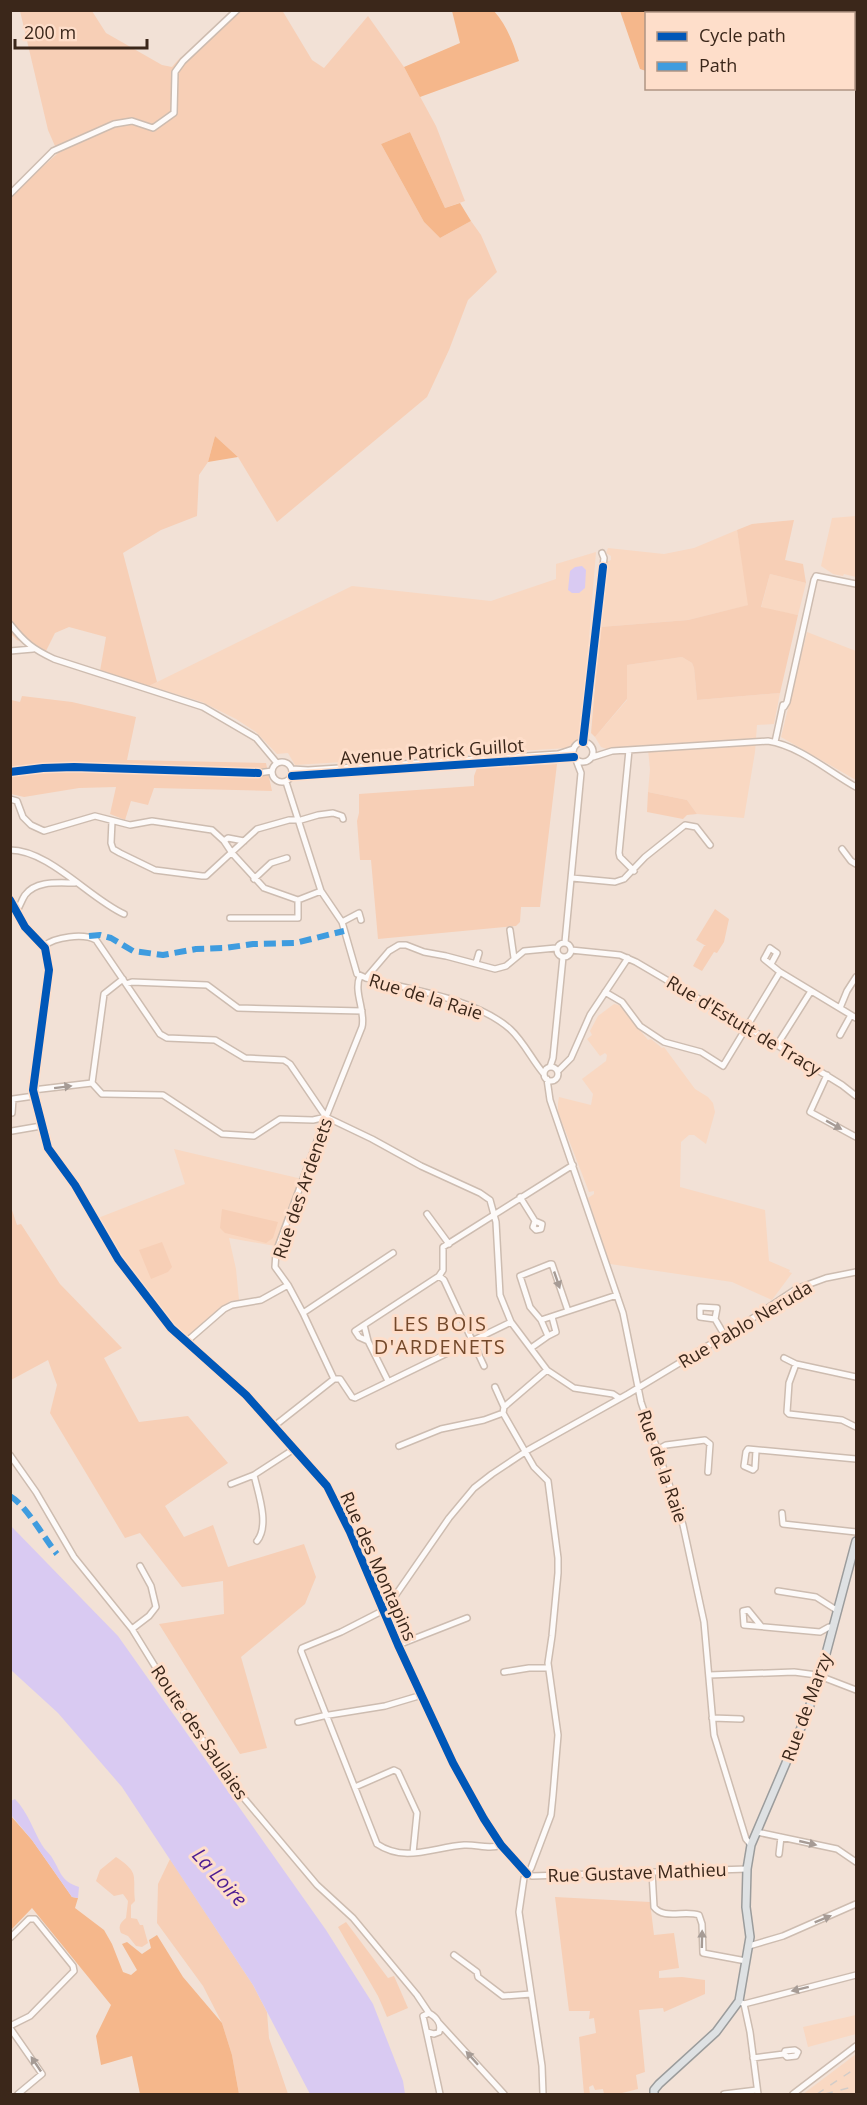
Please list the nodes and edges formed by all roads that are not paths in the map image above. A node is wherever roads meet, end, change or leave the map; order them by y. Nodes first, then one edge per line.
1 (237, 10) edge
2 (10, 194) edge
3 (602, 554) dead end
4 (856, 584) edge
5 (10, 624) edge
6 (24, 642) junction
7 (33, 649) junction
8 (12, 651) edge
9 (583, 742) junction
10 (775, 742) junction
11 (591, 745) junction
12 (573, 749) junction
13 (629, 750) junction
14 (612, 751) junction
15 (575, 759) junction
16 (591, 759) junction
17 (277, 763) junction
18 (292, 769) junction
19 (10, 772) edge
20 (272, 773) junction
21 (581, 773) junction
22 (292, 776) junction
23 (286, 782) junction
24 (856, 787) edge
25 (10, 799) edge
26 (296, 819) junction
27 (343, 819) dead end
28 (112, 821) junction
29 (224, 841) junction
30 (244, 842) junction
31 (710, 845) dead end
32 (842, 849) dead end
33 (10, 850) edge
34 (232, 853) junction
35 (286, 858) dead end
36 (856, 864) edge
37 (633, 871) junction
38 (254, 879) junction
39 (572, 879) junction
40 (78, 884) junction
41 (321, 891) junction
42 (10, 900) edge
43 (298, 900) junction
44 (16, 912) junction
45 (124, 914) dead end
46 (230, 918) dead end
47 (361, 920) dead end
48 (342, 922) junction
49 (510, 930) dead end
50 (565, 942) junction
51 (44, 946) junction
52 (556, 948) junction
53 (571, 950) junction
54 (479, 953) dead end
55 (563, 957) junction
56 (626, 957) junction
57 (514, 958) junction
58 (476, 963) junction
59 (771, 964) dead end
60 (780, 972) junction
61 (363, 977) junction
62 (856, 977) edge
63 (124, 981) junction
64 (811, 991) junction
65 (605, 992) junction
66 (840, 1008) junction
67 (362, 1011) junction
68 (854, 1017) edge
69 (746, 1027) junction
70 (840, 1035) dead end
71 (777, 1045) junction
72 (553, 1058) junction
73 (538, 1065) junction
74 (550, 1071) junction
75 (827, 1076) junction
76 (554, 1080) junction
77 (92, 1083) junction
78 (549, 1092) junction
79 (34, 1093) junction
80 (856, 1096) edge
81 (12, 1113) edge
82 (326, 1117) junction
83 (41, 1126) junction
84 (12, 1131) dead end
85 (856, 1137) edge
86 (573, 1165) junction
87 (520, 1197) junction
88 (427, 1214) dead end
89 (494, 1215) junction
90 (535, 1221) dead end
91 (448, 1244) junction
92 (393, 1253) dead end
93 (856, 1272) edge
94 (439, 1276) junction
95 (288, 1285) junction
96 (617, 1295) junction
97 (568, 1311) junction
98 (303, 1313) junction
99 (552, 1317) junction
100 (715, 1319) dead end
101 (541, 1320) junction
102 (511, 1322) junction
103 (364, 1326) junction
104 (548, 1336) junction
105 (725, 1336) junction
106 (368, 1341) junction
107 (472, 1341) junction
108 (186, 1342) junction
109 (531, 1348) junction
110 (784, 1358) dead end
111 (796, 1364) junction
112 (484, 1366) dead end
113 (547, 1370) junction
114 (856, 1377) edge
115 (334, 1379) junction
116 (388, 1381) junction
117 (639, 1387) junction
118 (495, 1388) dead end
119 (628, 1394) junction
120 (619, 1398) junction
121 (641, 1402) junction
122 (503, 1410) junction
123 (856, 1426) edge
124 (273, 1427) junction
125 (399, 1446) dead end
126 (294, 1449) junction
127 (657, 1450) junction
128 (756, 1450) dead end
129 (525, 1451) junction
130 (10, 1455) edge
131 (856, 1459) edge
132 (708, 1472) dead end
133 (254, 1475) junction
134 (231, 1484) dead end
135 (782, 1513) dead end
136 (856, 1532) edge
137 (257, 1541) dead end
138 (856, 1541) edge
139 (854, 1558) edge
140 (140, 1566) dead end
141 (778, 1591) dead end
142 (383, 1611) junction
143 (838, 1611) junction
144 (467, 1618) dead end
145 (761, 1626) dead end
146 (833, 1627) junction
147 (132, 1629) junction
148 (398, 1645) junction
149 (548, 1668) junction
150 (504, 1672) dead end
151 (709, 1675) junction
152 (820, 1676) junction
153 (856, 1690) edge
154 (422, 1695) junction
155 (326, 1715) junction
156 (712, 1718) junction
157 (741, 1719) dead end
158 (298, 1722) dead end
159 (355, 1787) junction
160 (757, 1832) junction
161 (781, 1837) junction
162 (501, 1845) junction
163 (751, 1845) junction
164 (413, 1853) junction
165 (779, 1854) dead end
166 (856, 1862) edge
167 (747, 1869) junction
168 (652, 1872) junction
169 (526, 1874) junction
170 (856, 1904) edge
171 (10, 1938) edge
172 (749, 1946) junction
173 (454, 1956) dead end
174 (746, 1961) junction
175 (856, 1975) edge
176 (531, 1994) junction
177 (742, 2003) junction
178 (426, 2014) junction
179 (439, 2023) junction
180 (10, 2027) edge
181 (431, 2033) junction
182 (856, 2046) edge
183 (784, 2054) dead end
184 (753, 2058) junction
185 (654, 2092) edge
186 (757, 2092) edge
187 (18, 2094) edge
188 (440, 2094) edge
189 (504, 2094) edge
190 (543, 2094) edge
191 (646, 2094) edge
192 (724, 2094) edge
193 (793, 2094) edge

1 - 2 street
3 - 9 street
4 - 10 street
5 - 6 street
6 - 7 street
6 - 8 street
7 - 8 street
7 - 17 street
9 - 11 street
9 - 12 street
10 - 13 street
10 - 24 street
11 - 14 street
11 - 16 street
12 - 15 street
12 - 18 street, Avenue Patrick Guillot
13 - 14 street
13 - 37 street
14 - 16 street
15 - 16 street
15 - 21 street
15 - 22 street, Avenue Patrick Guillot
16 - 21 street
17 - 18 street
17 - 20 street
18 - 22 street
19 - 20 street
20 - 23 street
21 - 39 street
22 - 23 street
23 - 26 street, Rue de la Raie
25 - 28 street
26 - 27 street
26 - 30 street
26 - 41 street, Rue de la Raie
28 - 29 street
28 - 34 street
29 - 30 street
29 - 34 street
30 - 34 street
31 - 37 street
32 - 36 street
33 - 40 street
34 - 38 street
35 - 38 street
37 - 39 street
38 - 43 street
39 - 50 street
40 - 44 street
40 - 45 street
41 - 43 street
41 - 48 street, Rue de la Raie
42 - 44 street
43 - 46 street
44 - 51 street
47 - 48 street
48 - 61 street, Rue de la Raie
49 - 57 street
50 - 52 street
50 - 53 street
51 - 63 street
51 - 79 street, Rue des Montapins
52 - 55 street
52 - 57 street
53 - 55 street
53 - 56 street
54 - 58 street
55 - 72 street, Rue de la Raie
56 - 65 street
56 - 69 street, Rue d'Estutt de Tracy
57 - 58 street
58 - 61 street
59 - 60 street
60 - 64 street
60 - 69 street
61 - 67 street, Rue des Ardenets
61 - 73 street, Rue de la Raie
62 - 66 street
63 - 67 street
63 - 77 street
63 - 82 street
64 - 66 street
64 - 71 street
65 - 69 street
65 - 74 street
66 - 68 street
67 - 82 street, Rue des Ardenets
68 - 70 street
69 - 71 street, Rue d'Estutt de Tracy
71 - 75 street, Rue d'Estutt de Tracy
72 - 73 street
72 - 74 street, Rue de la Raie
73 - 74 street
74 - 76 street
74 - 76 street
74 - 78 street, Rue de la Raie
75 - 80 street, Rue d'Estutt de Tracy
75 -> 85 street
76 - 78 street
79 -> 77 street
77 - 82 street
78 - 86 street, Rue de la Raie
79 - 81 street
79 - 83 street, Rue des Montapins
82 - 89 street
82 - 95 street, Rue des Ardenets
83 - 84 street
83 - 108 street, Rue des Montapins
86 - 87 street
86 - 96 street, Rue de la Raie
87 - 89 street
87 - 90 street
88 - 91 street
89 - 91 street
89 - 102 street
91 - 94 street
92 - 98 street
93 - 105 street, Rue Pablo Neruda
94 - 103 street
94 - 107 street
95 - 98 street
95 - 108 street, Rue des Ardenets
96 - 97 street
96 - 117 street, Rue de la Raie
97 - 99 street
101 -> 97 street
98 - 115 street
99 - 101 street
99 - 104 street
100 - 105 street
101 - 104 street
102 - 107 street
102 - 109 street
103 - 106 street
103 - 106 street
104 - 109 street
105 - 117 street, Rue Pablo Neruda
106 - 116 street
107 - 112 street
107 - 116 street
108 - 124 street, Rue des Montapins
109 - 113 street
110 - 111 street
111 - 114 street
111 - 123 street
113 - 120 street
113 - 122 street
115 - 116 street
115 - 124 street
117 - 119 street, Rue Pablo Neruda
117 - 121 street, Rue de la Raie
118 - 122 street
119 - 120 street, Rue Pablo Neruda
119 - 121 street
120 - 129 street, Rue Pablo Neruda
121 - 127 street, Rue de la Raie
122 - 125 street
122 - 129 street
124 - 126 street, Rue des Montapins
126 - 133 street
126 - 142 street, Rue des Montapins
127 - 132 street
127 - 151 street, Rue de la Raie
128 - 131 street
129 - 142 street, Rue Pablo Neruda
129 - 149 street
130 - 147 street, Route des Saulaies
133 - 134 street
133 - 137 street
135 - 136 street
138 - 139 main road, Rue de Marzy
139 - 143 main road, Rue de Marzy
140 - 147 street
141 - 143 street
142 - 148 street, Rue des Montapins
142 - 155 street
143 - 146 main road, Rue de Marzy
144 - 148 street
145 - 146 street
146 - 152 main road, Rue de Marzy
147 - 178 street, Route des Saulaies
148 - 154 street, Rue des Montapins
149 - 150 street
149 - 169 street
151 - 152 street
151 - 156 street, Rue de la Raie
152 - 153 street
152 - 160 main road, Rue de Marzy
154 - 155 street
154 - 162 street, Rue des Montapins
155 - 158 street
155 - 159 street
156 - 157 street
156 - 163 street, Rue de la Raie
159 - 164 street
159 - 164 street
160 - 161 street
160 - 163 main road, Rue de Marzy
161 - 165 street
161 -> 166 street
162 - 164 street
162 - 169 street, Rue des Montapins
163 - 167 main road, Rue de Marzy
167 - 168 street, Rue Gustave Mathieu
167 - 172 main road, Rue de Marzy
168 - 169 street, Rue Gustave Mathieu
174 -> 168 street
169 - 176 street
172 -> 170 street
171 - 180 street
172 - 174 main road, Rue de Marzy
173 - 176 street
174 - 177 main road, Rue de Marzy
175 -> 177 street
176 - 190 street
177 - 184 street
177 - 185 main road
178 - 179 street
178 - 181 street
179 - 181 street
189 -> 179 street
187 -> 180 street
181 - 188 street
182 - 193 street
183 - 184 street
184 - 186 street
185 - 191 street
186 - 192 street

